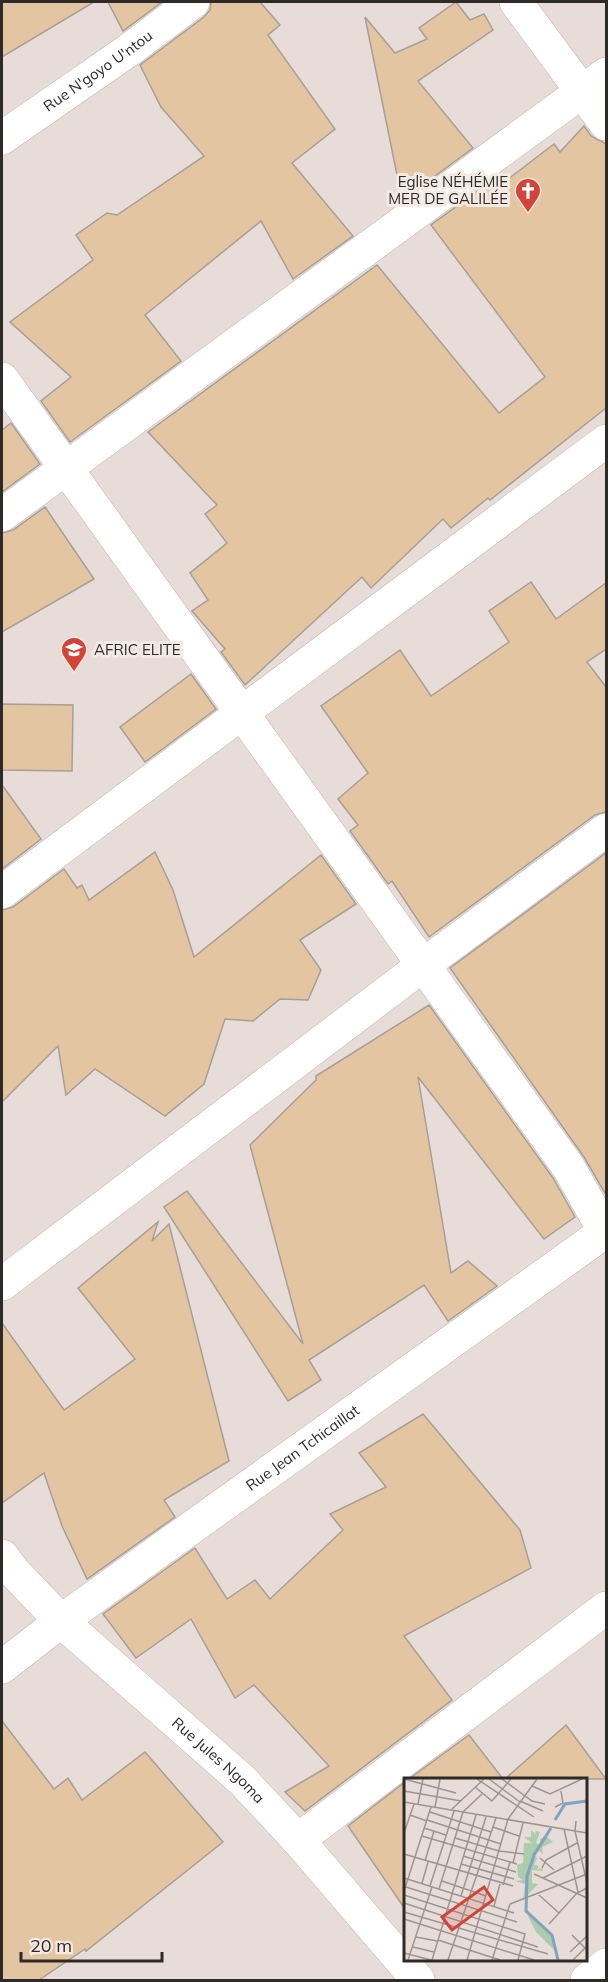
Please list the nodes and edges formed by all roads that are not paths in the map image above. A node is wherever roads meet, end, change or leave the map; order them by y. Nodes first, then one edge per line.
1 (193, 2) edge
2 (516, 2) edge
3 (594, 83) edge
4 (606, 124) edge
5 (2, 138) edge
6 (2, 379) edge
7 (606, 441) edge
8 (66, 468) junction
9 (2, 515) edge
10 (241, 712) junction
11 (606, 830) edge
12 (2, 892) edge
13 (422, 966) junction
14 (606, 1232) edge
15 (2, 1284) edge
16 (2, 1556) edge
17 (606, 1608) edge
18 (61, 1621) junction
19 (2, 1667) edge
20 (298, 1840) junction
21 (606, 1965) edge
22 (418, 1980) edge
23 (587, 1980) edge

1 - 5 street, Rue N'goyo U'ntou
2 - 3 street
3 - 4 street
3 - 8 street
6 - 8 street
7 - 10 street
8 - 9 street
8 - 10 street
10 - 12 street
10 - 13 street
11 - 13 street
13 - 14 street
13 - 15 street
14 - 18 street, Rue Jean Tchicaillat
16 - 18 street, Rue Jules Ngoma
17 - 20 street
18 - 19 street, Rue Jean Tchicaillat
18 - 20 street, Rue Jules Ngoma
20 - 22 street, Rue Jules Ngoma
21 - 23 street

